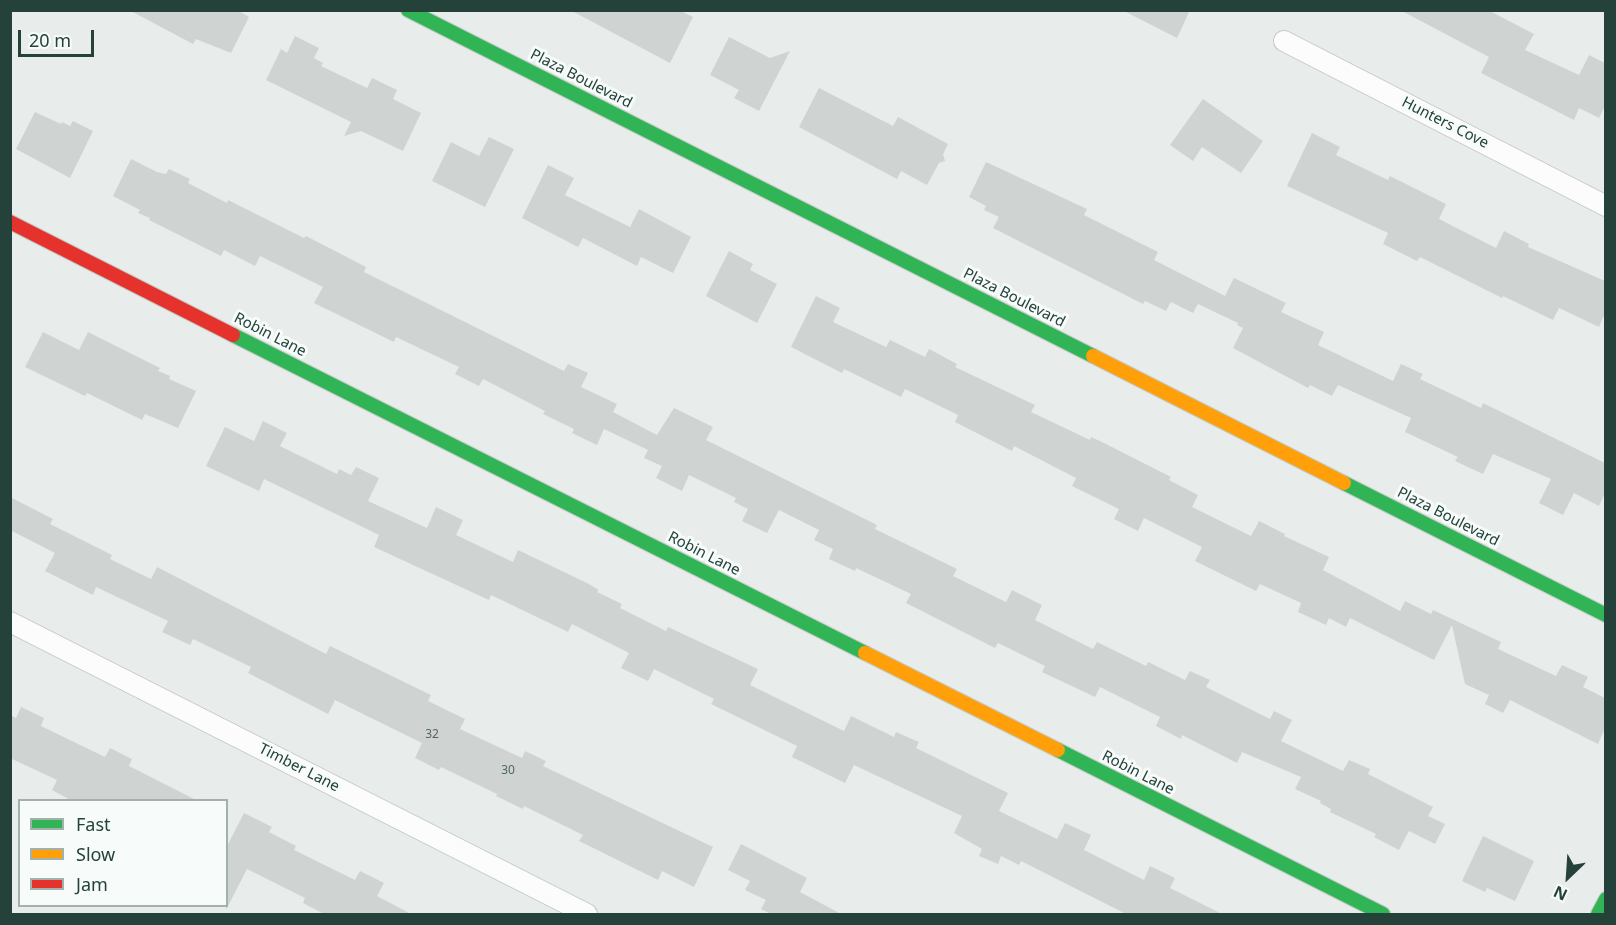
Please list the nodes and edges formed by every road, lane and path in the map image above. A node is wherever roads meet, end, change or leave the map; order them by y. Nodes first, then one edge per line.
1 (408, 10) edge
2 (1284, 41) dead end
3 (1605, 206) edge
4 (10, 222) edge
5 (1605, 615) edge
6 (10, 622) edge
7 (1605, 899) edge
8 (587, 915) edge
9 (1383, 915) edge
10 (1598, 915) edge

1 - 5 street, Plaza Boulevard
2 - 3 street, Hunters Cove
4 - 9 street, Robin Lane
6 - 8 street, Timber Lane
7 - 10 street

